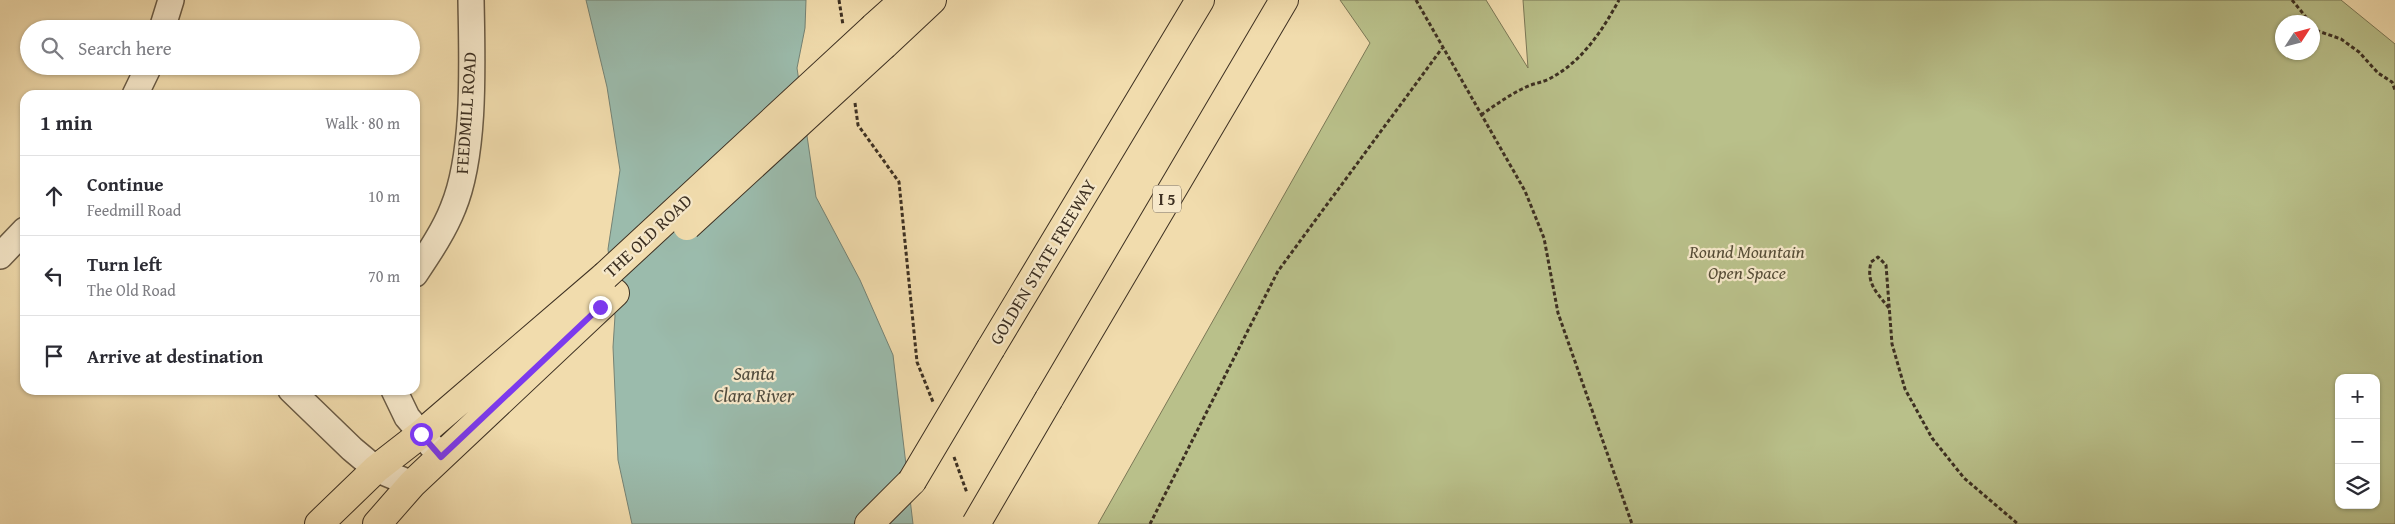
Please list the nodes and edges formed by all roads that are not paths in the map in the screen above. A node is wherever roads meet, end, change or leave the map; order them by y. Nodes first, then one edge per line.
1 (171, 0) edge
2 (472, 0) edge
3 (904, 0) edge
4 (932, 0) edge
5 (1200, 0) edge
6 (1284, 0) edge
7 (165, 20) edge
8 (879, 36) junction
9 (145, 75) edge
10 (137, 90) edge
11 (20, 235) edge
12 (0, 256) edge
13 (420, 265) edge
14 (610, 285) junction
15 (296, 395) edge
16 (396, 395) edge
17 (421, 434) junction
18 (441, 457) junction
19 (376, 469) junction
20 (912, 481) junction
21 (412, 484) junction
22 (319, 524) edge
23 (377, 524) edge
24 (869, 524) edge
25 (888, 524) edge
26 (976, 524) edge

1 - 7 street
2 - 13 street, FEEDMILL ROAD
3 - 8 main road, THE OLD ROAD
4 - 8 main road, THE OLD ROAD
5 - 20 main road, GOLDEN STATE FREEWAY, bridge
6 - 26 main road, I 5, bridge
8 - 14 main road, THE OLD ROAD, bridge
9 - 10 street
11 - 12 street
14 - 17 main road, THE OLD ROAD
14 - 18 main road, THE OLD ROAD
15 - 19 street
16 - 17 street
17 - 18 street
17 - 19 main road, THE OLD ROAD
18 - 21 main road, THE OLD ROAD
19 - 21 street
19 - 22 main road, THE OLD ROAD
20 - 24 main road
20 - 25 main road, GOLDEN STATE FREEWAY
21 - 23 main road, THE OLD ROAD

